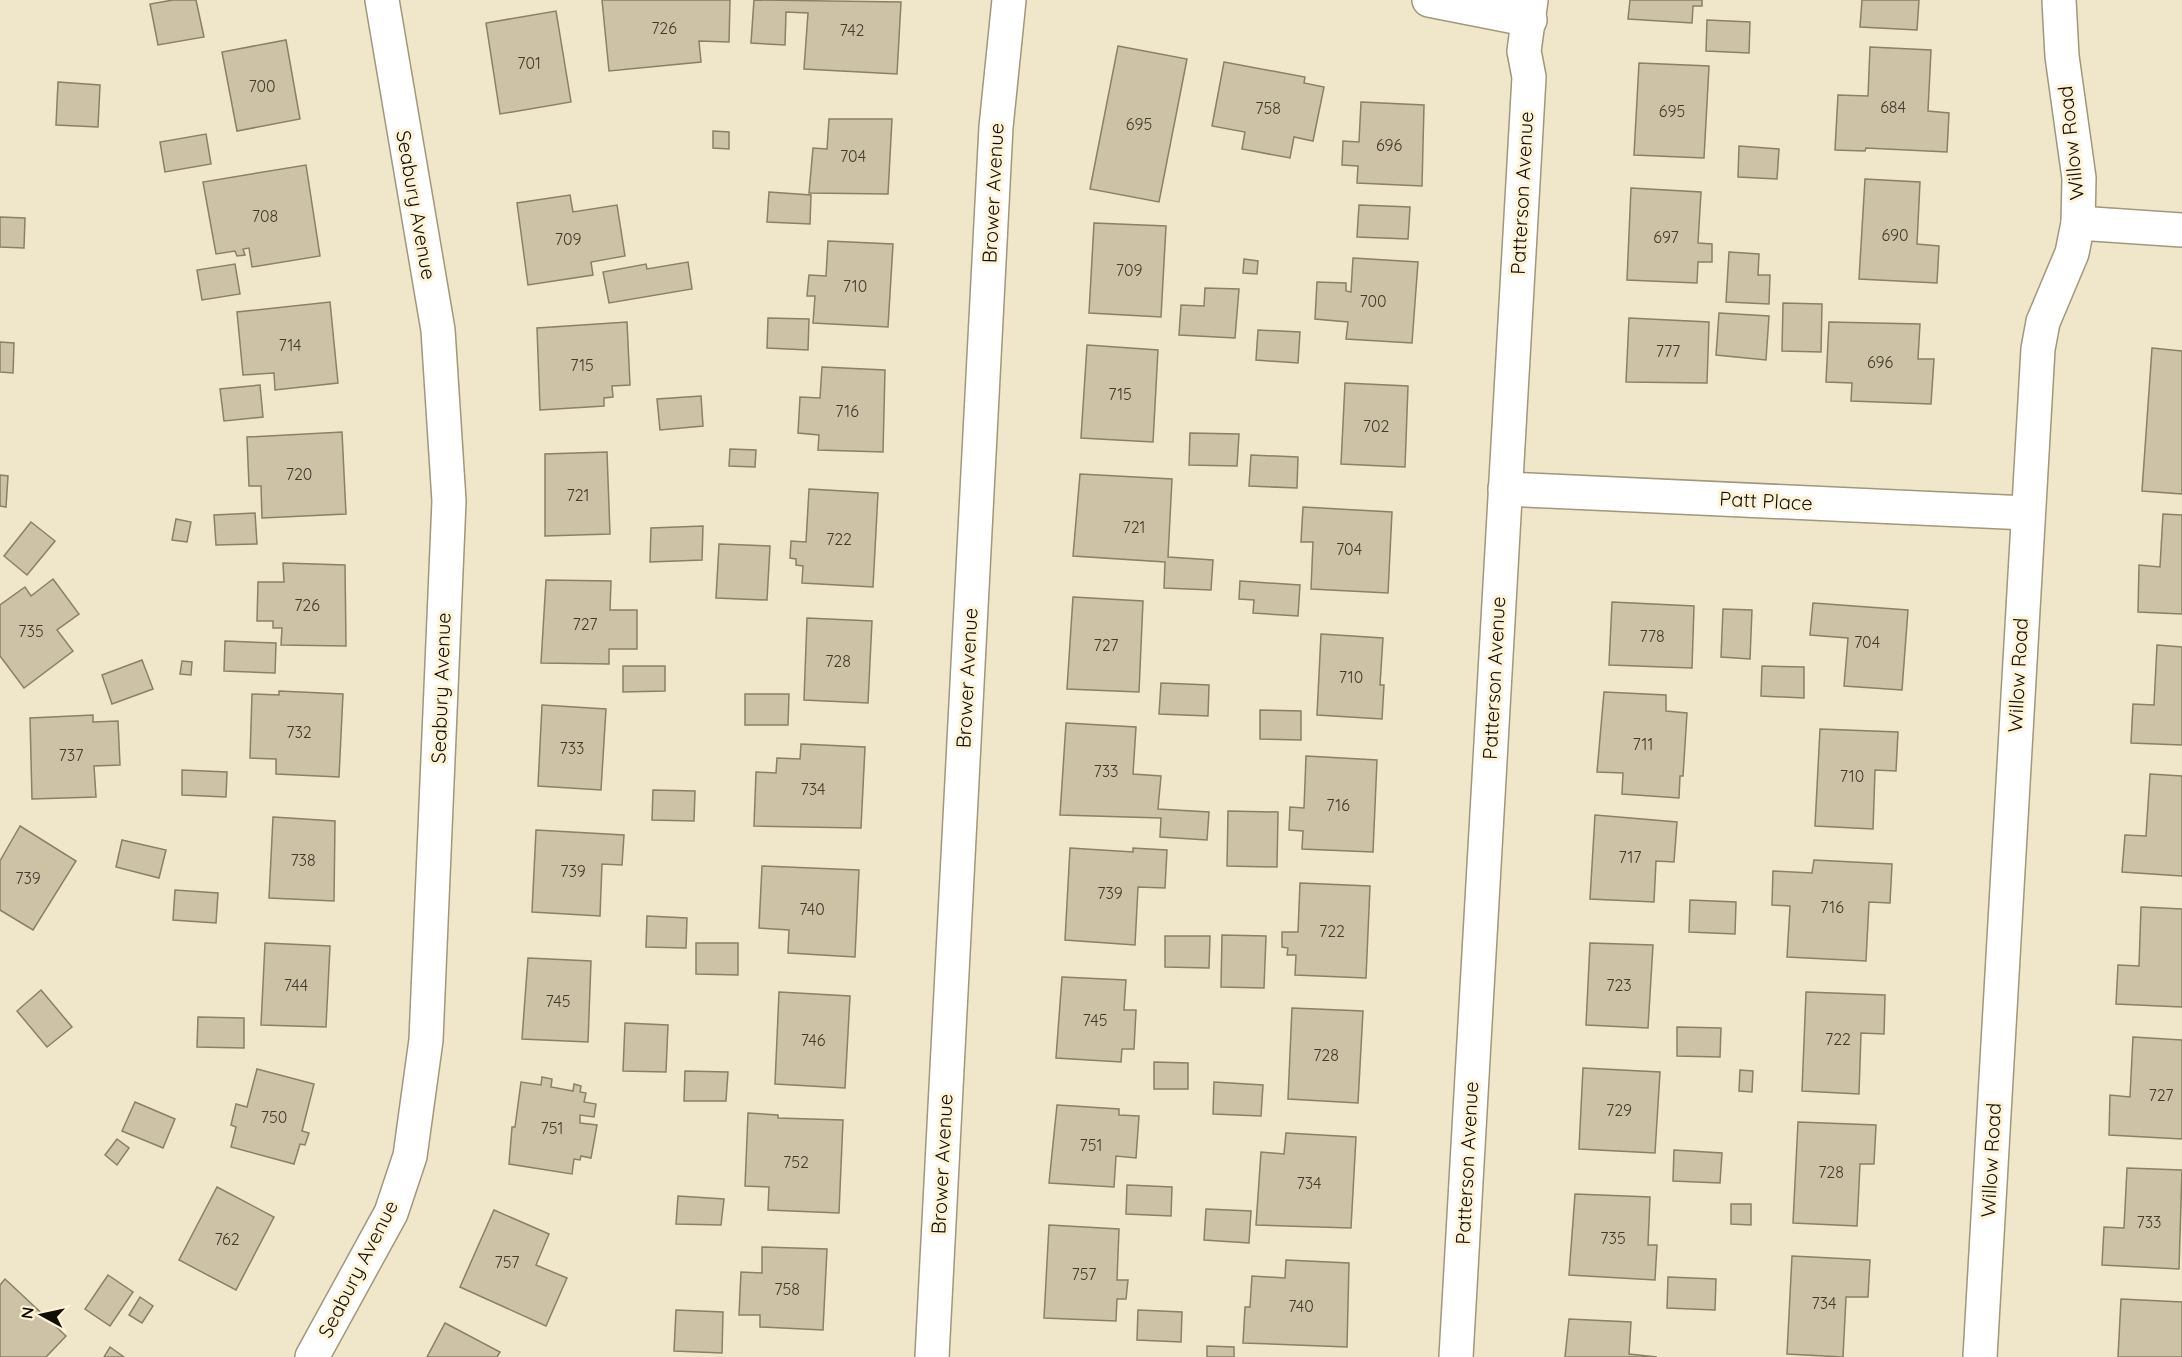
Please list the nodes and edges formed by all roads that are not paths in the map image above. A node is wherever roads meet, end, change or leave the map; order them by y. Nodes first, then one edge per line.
1 (382, 0) edge
2 (1009, 0) edge
3 (1429, 0) edge
4 (2059, 0) edge
5 (1530, 10) edge
6 (2078, 224) junction
7 (2182, 230) edge
8 (1505, 489) junction
9 (2026, 513) junction
10 (312, 1357) edge
11 (933, 1357) edge
12 (1456, 1357) edge
13 (1980, 1357) edge

1 - 10 street, Seabury Avenue
2 - 11 street, Brower Avenue
3 - 5 street
4 - 6 street, Willow Road
5 - 8 street, Patterson Avenue
6 - 7 street
6 - 9 street, Willow Road
8 - 9 street, Patt Place
8 - 12 street, Patterson Avenue
9 - 13 street, Willow Road

